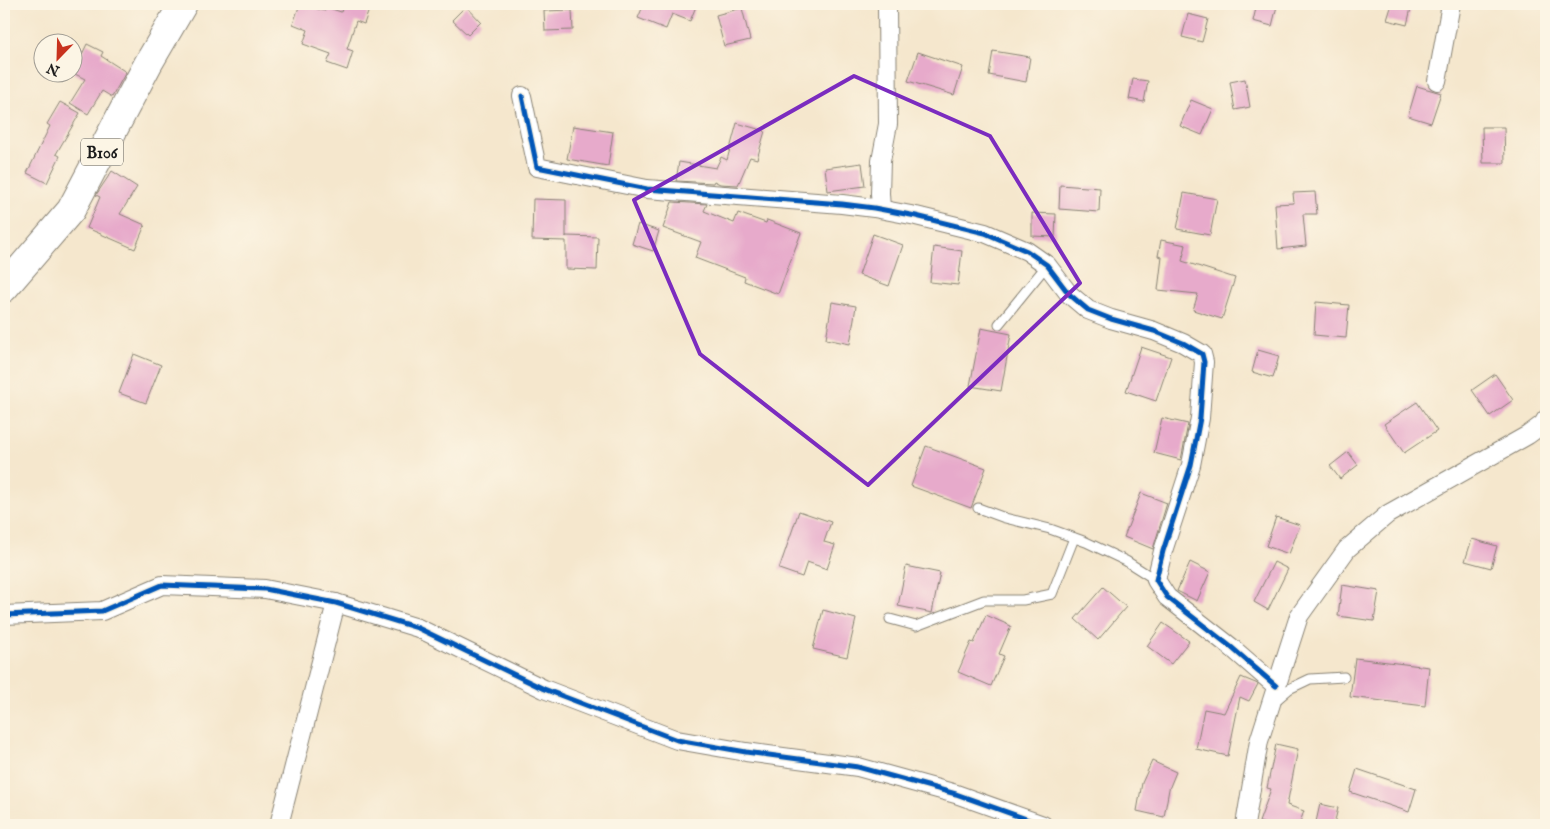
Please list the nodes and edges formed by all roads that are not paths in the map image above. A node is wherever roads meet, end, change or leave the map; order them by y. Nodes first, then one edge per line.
1 (183, 4) edge
2 (887, 4) edge
3 (1451, 4) edge
4 (1437, 81) dead end
5 (522, 96) dead end
6 (881, 209) junction
7 (1047, 264) junction
8 (4, 288) edge
9 (999, 324) dead end
10 (1545, 423) edge
11 (978, 508) dead end
12 (1074, 538) junction
13 (1156, 580) junction
14 (336, 603) junction
15 (4, 615) edge
16 (890, 619) dead end
17 (1344, 677) dead end
18 (1276, 686) junction
19 (1271, 704) junction
20 (279, 825) edge
21 (1044, 825) edge
22 (1245, 825) edge

1 - 8 main road, B106
2 - 6 street
3 - 4 street
5 - 6 street
6 - 7 street
7 - 9 lane
7 - 13 street
10 - 18 street
11 - 12 lane
12 - 13 lane
12 - 16 lane
13 - 18 street
14 - 15 street
14 - 20 street
14 - 21 street
17 - 19 lane
18 - 19 street
19 - 22 street

